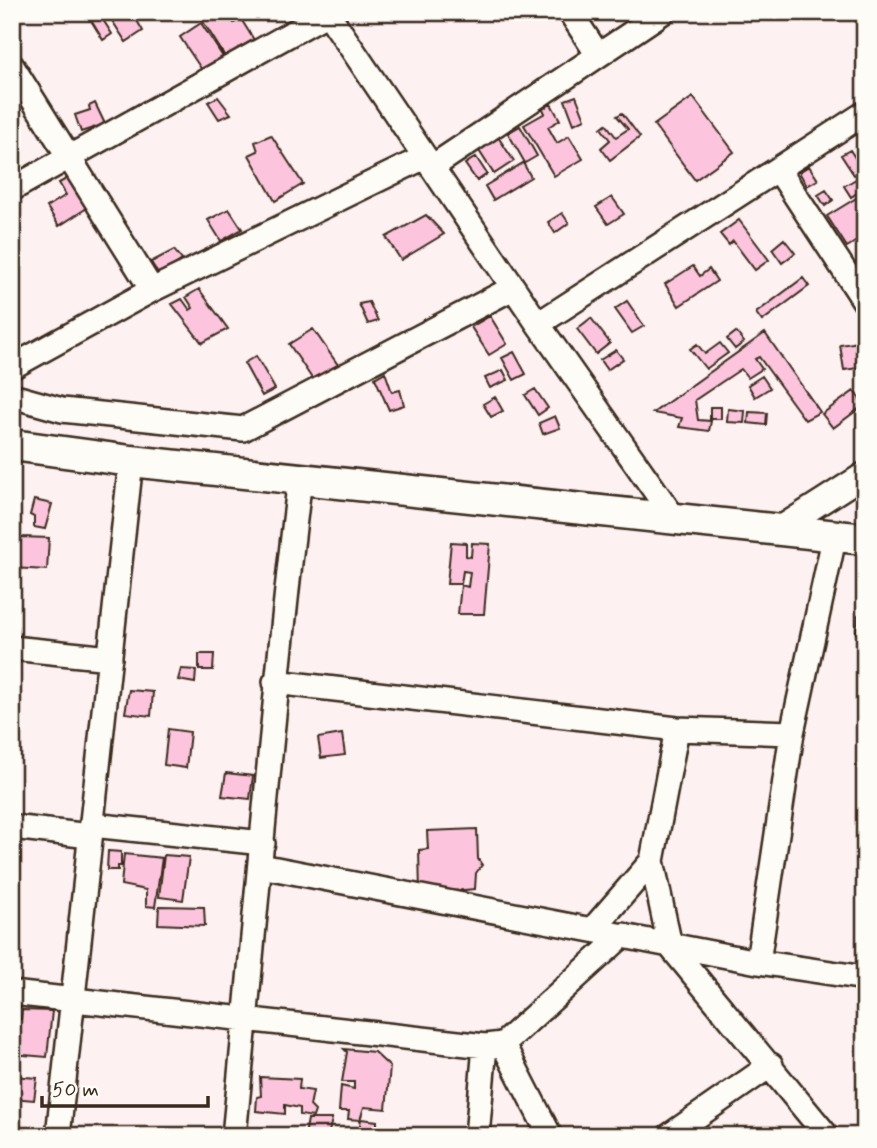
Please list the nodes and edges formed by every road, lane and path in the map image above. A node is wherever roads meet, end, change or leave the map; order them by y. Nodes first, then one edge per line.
1 (570, 12) edge
2 (663, 12) edge
3 (328, 13) edge
4 (598, 55) junction
5 (12, 66) edge
6 (865, 113) edge
7 (69, 158) junction
8 (428, 162) junction
9 (778, 169) junction
10 (12, 189) edge
11 (513, 288) junction
12 (152, 290) junction
13 (865, 302) edge
14 (538, 324) junction
15 (12, 367) edge
16 (12, 396) edge
17 (12, 445) edge
18 (131, 461) junction
19 (865, 474) edge
20 (300, 478) junction
21 (674, 517) junction
22 (779, 528) junction
23 (835, 534) junction
24 (865, 539) edge
25 (12, 648) edge
26 (110, 658) junction
27 (275, 682) junction
28 (677, 729) junction
29 (792, 733) junction
30 (12, 827) edge
31 (91, 830) junction
32 (263, 843) junction
33 (652, 861) junction
34 (261, 866) junction
35 (592, 930) junction
36 (623, 935) junction
37 (670, 946) junction
38 (758, 962) junction
39 (865, 978) edge
40 (12, 993) edge
41 (73, 997) junction
42 (246, 1018) junction
43 (494, 1045) junction
44 (771, 1065) junction
45 (58, 1136) edge
46 (234, 1136) edge
47 (477, 1136) edge
48 (550, 1136) edge
49 (669, 1136) edge
50 (827, 1136) edge

1 - 4 street
2 - 4 street
3 - 7 street
3 - 8 street
4 - 8 street
5 - 7 street
6 - 9 street
7 - 10 street
7 - 12 street
8 - 11 street
8 - 12 street
9 - 13 street
9 - 14 street
11 - 14 street
11 - 16 street
12 - 15 street
14 - 21 street
17 - 18 street
18 - 20 street
18 - 26 street
19 - 22 street
20 - 21 street
20 - 27 street
21 - 22 street
22 - 23 street
23 - 24 street
23 - 29 street
25 - 26 street
26 - 31 street
27 - 28 street
27 - 32 street
28 - 29 street
28 - 33 street
29 - 38 street
30 - 31 street
31 - 32 street
31 - 41 street
32 - 34 street
33 - 35 street
33 - 37 street
34 - 35 street
34 - 42 street
35 - 36 street
36 - 37 street
36 - 43 street
37 - 38 street
37 - 44 street
38 - 39 street
40 - 41 street
41 - 42 street
41 - 45 street
42 - 43 street
42 - 46 street
43 - 47 street
43 - 48 street
44 - 49 street
44 - 50 street

